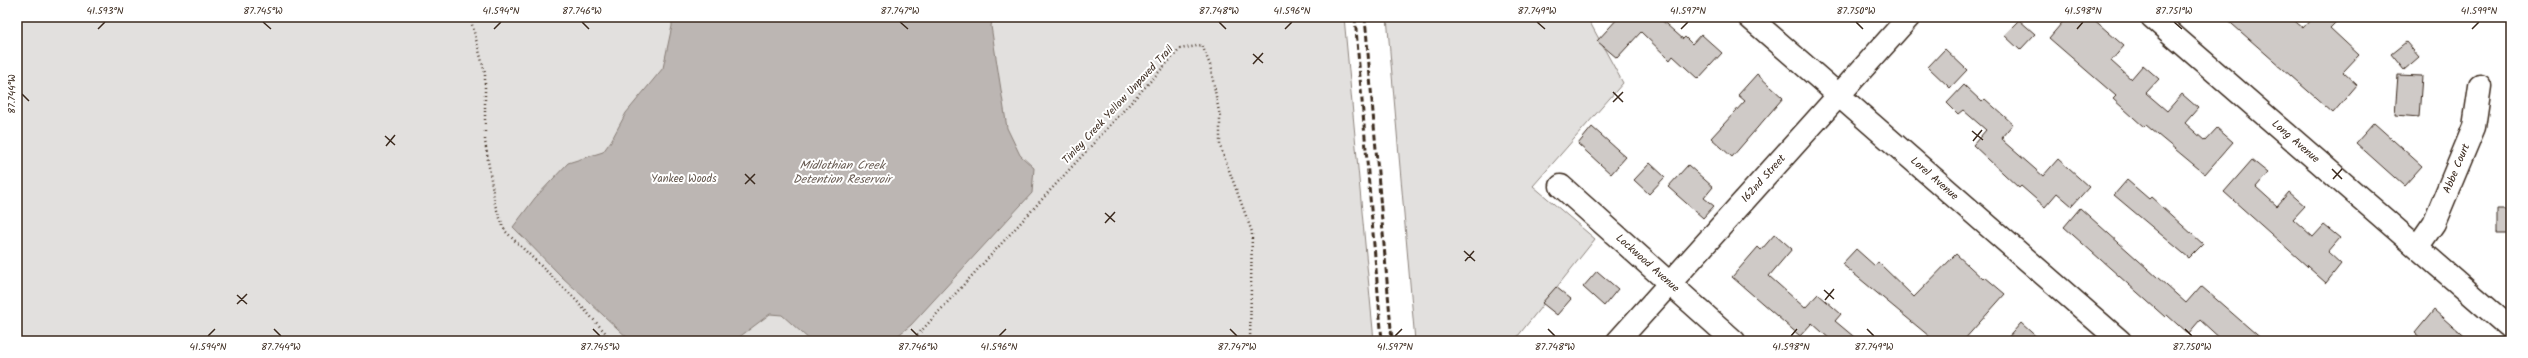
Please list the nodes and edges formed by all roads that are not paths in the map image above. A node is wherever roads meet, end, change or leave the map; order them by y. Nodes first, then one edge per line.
1 (1749, 17) edge
2 (1909, 17) edge
3 (2152, 17) edge
4 (2480, 86) dead end
5 (1838, 96) junction
6 (1560, 186) dead end
7 (2418, 246) junction
8 (1669, 283) junction
9 (2511, 329) edge
10 (1618, 341) edge
11 (1734, 341) edge
12 (2120, 341) edge

1 - 5 street, Lorel Avenue
2 - 5 street, 162nd Street
3 - 7 street, Long Avenue
4 - 7 street, Abbe Court
5 - 8 street, 162nd Street
5 - 12 street, Lorel Avenue
6 - 8 street, Lockwood Avenue
7 - 9 street, Long Avenue
8 - 10 street, 162nd Street
8 - 11 street, Lockwood Avenue

